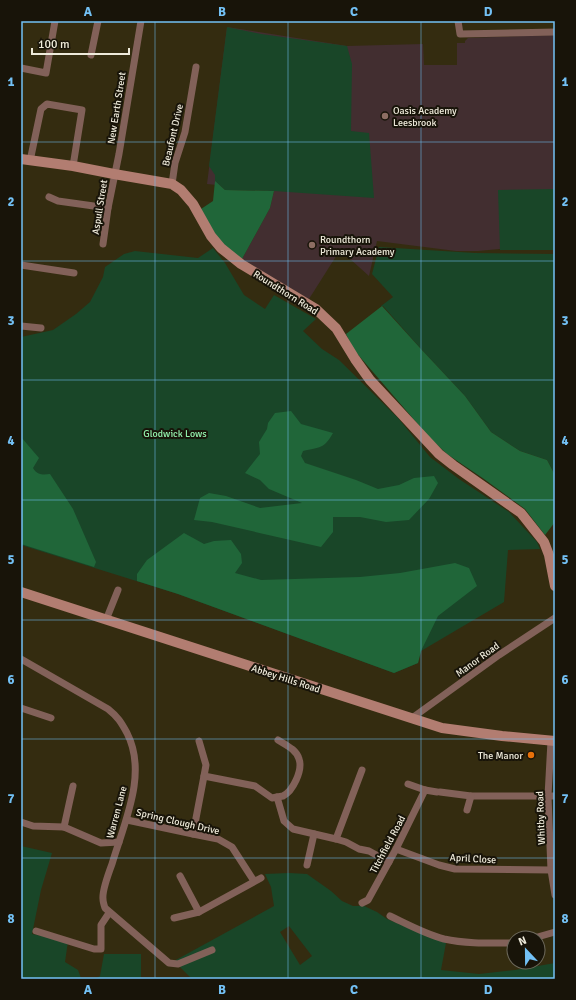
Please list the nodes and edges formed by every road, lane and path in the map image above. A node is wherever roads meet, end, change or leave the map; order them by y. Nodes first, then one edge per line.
1 (55, 21) edge
2 (98, 21) edge
3 (141, 21) edge
4 (458, 21) edge
5 (555, 32) edge
6 (91, 55) dead end
7 (196, 67) dead end
8 (21, 68) edge
9 (26, 160) edge
10 (73, 166) junction
11 (114, 174) junction
12 (172, 184) junction
13 (50, 197) dead end
14 (108, 208) junction
15 (103, 244) dead end
16 (21, 265) edge
17 (74, 272) dead end
18 (21, 326) edge
19 (41, 328) dead end
20 (555, 586) edge
21 (118, 590) dead end
22 (21, 592) edge
23 (555, 618) edge
24 (106, 620) junction
25 (21, 659) edge
26 (21, 708) edge
27 (51, 718) dead end
28 (412, 718) junction
29 (278, 740) dead end
30 (199, 741) dead end
31 (553, 741) edge
32 (362, 770) dead end
33 (204, 776) junction
34 (408, 784) dead end
35 (73, 786) dead end
36 (425, 790) junction
37 (471, 796) junction
38 (552, 796) edge
39 (277, 797) junction
40 (467, 810) dead end
41 (126, 820) junction
42 (21, 822) edge
43 (64, 827) junction
44 (193, 834) junction
45 (314, 834) junction
46 (336, 839) junction
47 (119, 842) junction
48 (396, 849) junction
49 (389, 862) junction
50 (307, 865) dead end
51 (552, 870) junction
52 (180, 876) dead end
53 (555, 895) edge
54 (362, 903) dead end
55 (199, 912) junction
56 (109, 913) junction
57 (390, 916) dead end
58 (174, 918) dead end
59 (36, 931) dead end
60 (506, 943) edge
61 (212, 950) dead end

1 - 8 street
2 - 6 street
3 - 11 street, New Earth Street
4 - 5 street
7 - 12 street, Beaufont Drive
9 - 10 street
9 - 10 street
10 - 11 street
11 - 12 street
11 - 14 street, Aspull Street
12 - 20 street, Roundthorn Road
13 - 14 street
14 - 15 street, Aspull Street
16 - 17 street
18 - 19 street
21 - 24 street
22 - 24 street, Abbey Hills Road
23 - 28 street, Manor Road
24 - 28 street, Abbey Hills Road
25 - 41 street, Warren Lane
26 - 27 street
28 - 31 street, Abbey Hills Road
29 - 39 street
30 - 33 street
31 - 38 street, Whitby Road
32 - 46 street
33 - 39 street
33 - 44 street
34 - 36 street
35 - 43 street
36 - 37 street
36 - 48 street, Titchfield Road
37 - 38 street
37 - 40 street
38 - 51 street, Whitby Road
39 - 45 street
41 - 44 street, Spring Clough Drive
41 - 47 street, Warren Lane
42 - 43 street
43 - 47 street
44 - 55 street, Spring Clough Drive
45 - 46 street
45 - 50 street
46 - 49 street
47 - 56 street, Warren Lane
48 - 49 street, Titchfield Road
48 - 51 street, April Close
49 - 54 street, Titchfield Road
51 - 53 street, Whitby Road
52 - 55 street
55 - 58 street
56 - 59 street
56 - 61 street
57 - 60 street

